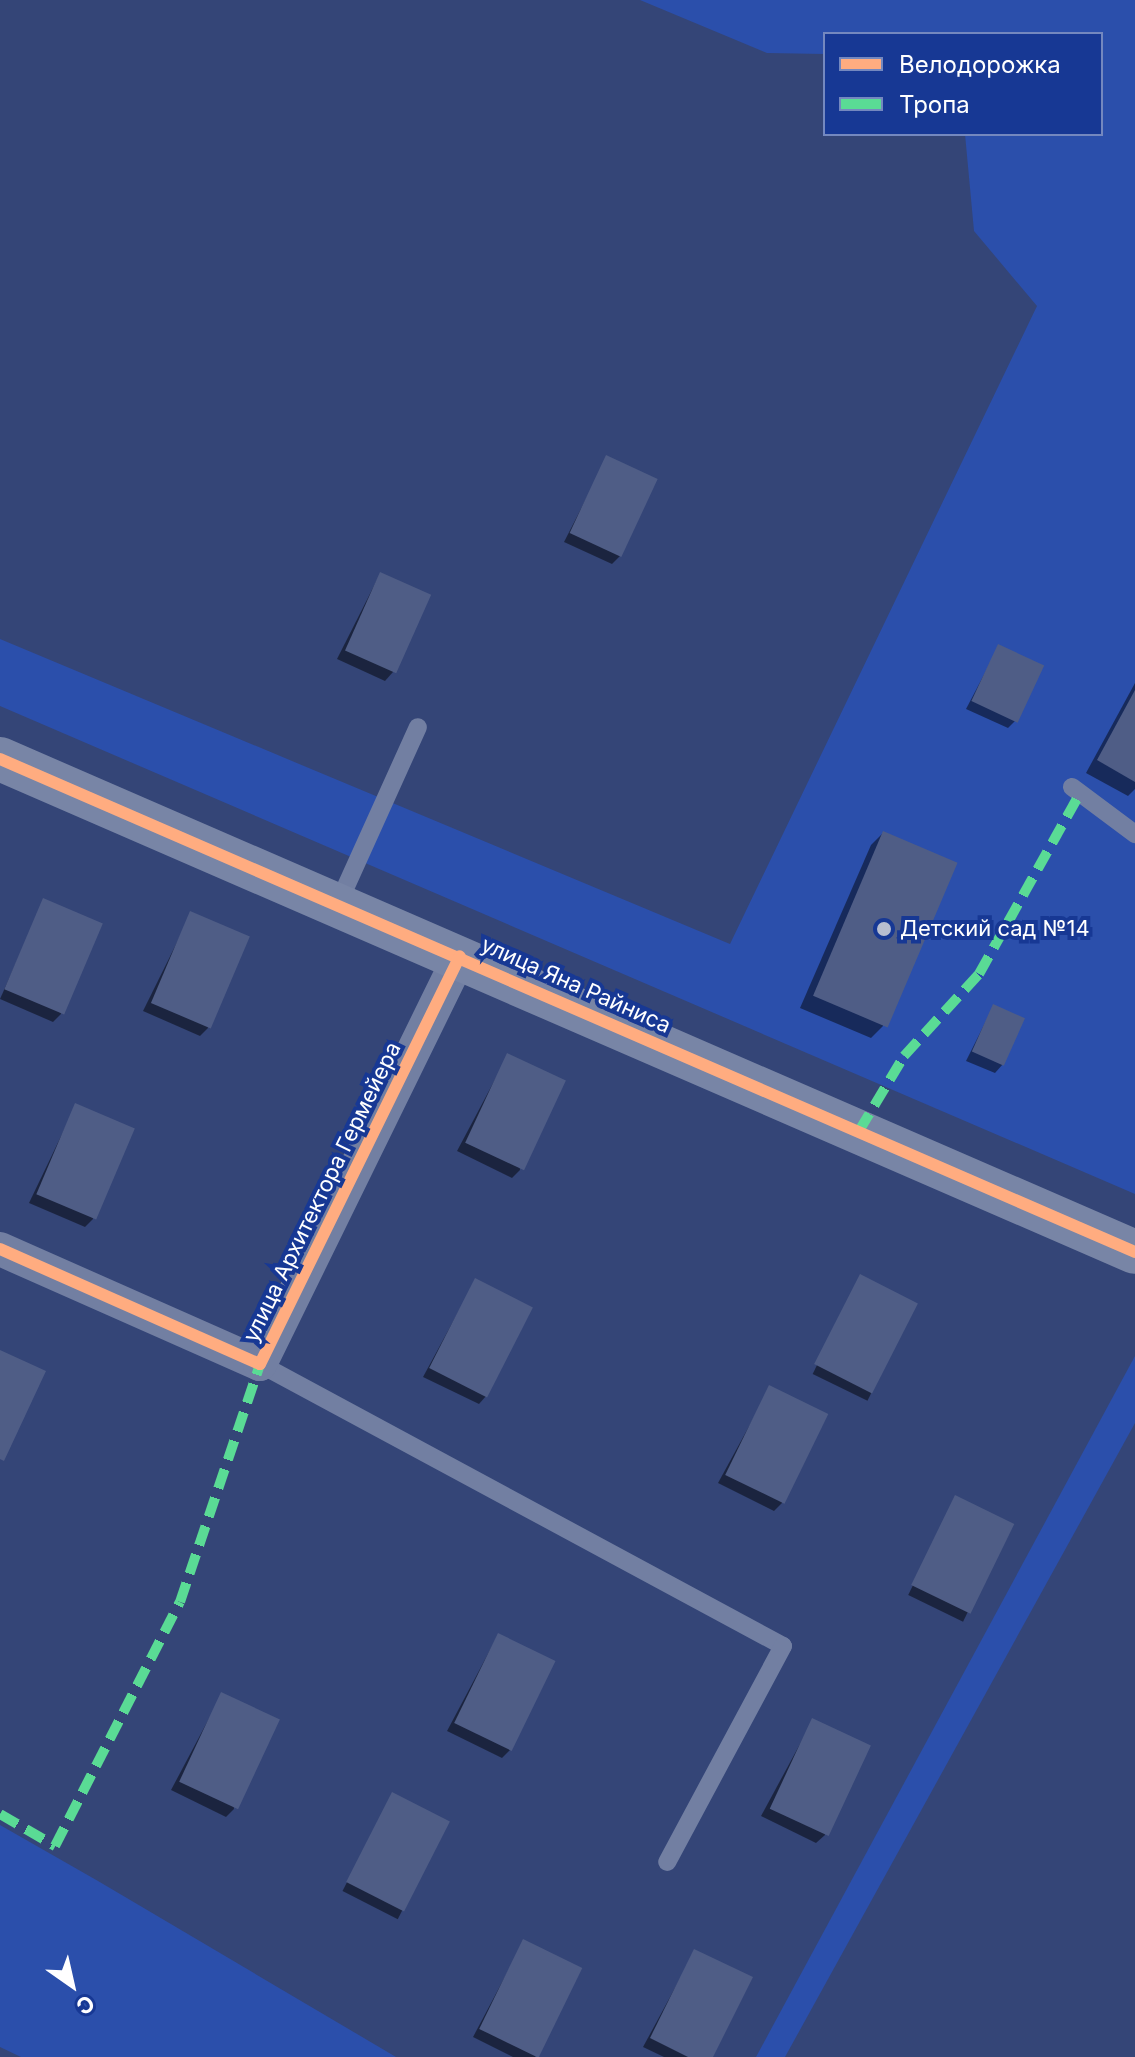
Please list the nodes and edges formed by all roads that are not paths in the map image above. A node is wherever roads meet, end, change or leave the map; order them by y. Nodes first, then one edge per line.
1 (418, 727) dead end
2 (0, 759) edge
3 (1072, 787) dead end
4 (1135, 834) edge
5 (338, 904) junction
6 (460, 956) junction
7 (0, 1249) edge
8 (1135, 1252) edge
9 (260, 1364) junction
10 (667, 1862) dead end

1 - 5 lane
2 - 5 street, улица Яна Райниса
3 - 4 lane
5 - 6 street, улица Яна Райниса
6 - 8 street, улица Яна Райниса
6 - 9 street, улица Архитектора Гермейера
7 - 9 street, улица Архитектора Гермейера
9 - 10 lane

